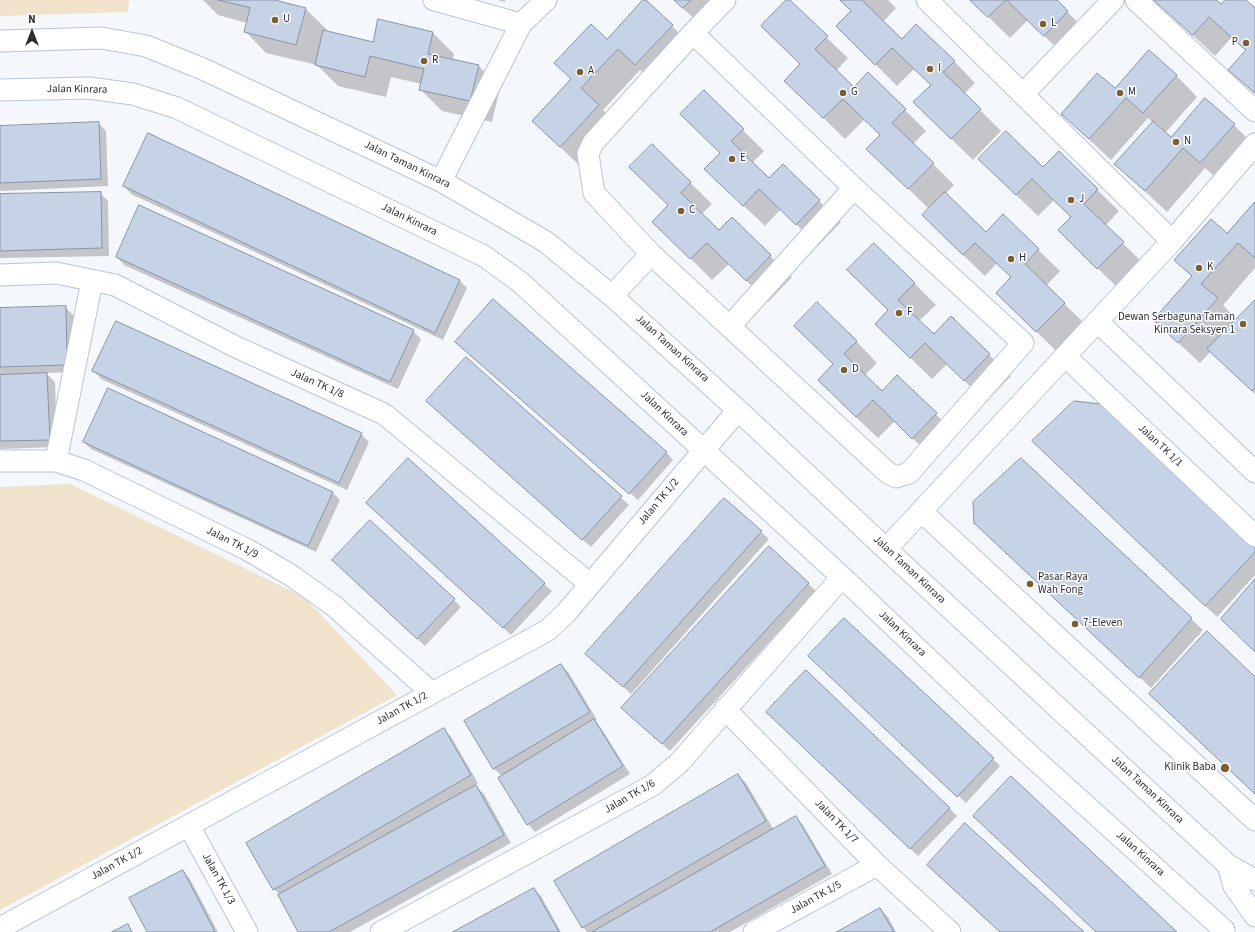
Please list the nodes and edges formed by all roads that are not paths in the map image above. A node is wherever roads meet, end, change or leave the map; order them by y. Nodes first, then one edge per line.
1 (434, 0) edge
2 (546, 0) edge
3 (725, 0) edge
4 (927, 0) edge
5 (1113, 0) edge
6 (1136, 0) edge
7 (521, 24) junction
8 (692, 33) junction
9 (0, 41) edge
10 (0, 90) edge
11 (1023, 94) junction
12 (1255, 111) edge
13 (1255, 144) edge
14 (441, 180) junction
15 (854, 188) junction
16 (1172, 241) junction
17 (651, 254) junction
18 (0, 275) edge
19 (92, 281) junction
20 (612, 296) junction
21 (1098, 322) junction
22 (730, 326) junction
23 (1066, 357) junction
24 (738, 410) junction
25 (703, 450) junction
26 (0, 461) edge
27 (56, 461) junction
28 (1255, 472) edge
29 (922, 512) junction
30 (1255, 536) edge
31 (886, 549) junction
32 (842, 577) junction
33 (590, 584) junction
34 (432, 693) junction
35 (726, 709) junction
36 (1255, 820) edge
37 (188, 826) junction
38 (877, 865) junction
39 (1228, 865) junction
40 (1255, 880) edge
41 (1255, 916) edge
42 (0, 928) edge
43 (1224, 930) dead end
44 (247, 932) edge
45 (381, 932) edge
46 (754, 932) edge
47 (950, 932) edge

1 - 7 street
2 - 7 street
3 - 8 street
4 - 11 street
5 - 11 street
6 - 12 street
7 - 14 street
8 - 15 street
8 - 17 street
9 - 14 street, Jalan Taman Kinrara
10 - 25 street, Jalan Kinrara
11 - 16 street
13 - 16 street
14 - 20 street, Jalan Taman Kinrara
15 - 22 street
15 - 22 street
16 - 21 street
17 - 20 street
17 - 22 street
18 - 19 street, Jalan TK 1/8
19 - 27 street
19 - 33 street, Jalan TK 1/8
20 - 24 street, Jalan Taman Kinrara
21 - 23 street
21 - 28 street
23 - 29 street
23 - 30 street, Jalan TK 1/1
24 - 25 street, Jalan TK 1/2
24 - 31 street, Jalan Taman Kinrara
25 - 32 street, Jalan Kinrara
25 - 33 street, Jalan TK 1/2
26 - 27 street, Jalan TK 1/9
27 - 34 street, Jalan TK 1/9
29 - 31 street
29 - 36 street
31 - 39 street, Jalan Taman Kinrara
32 - 35 street, Jalan TK 1/6
32 - 43 street, Jalan Kinrara
33 - 34 street, Jalan TK 1/2
34 - 37 street, Jalan TK 1/2
35 - 38 street, Jalan TK 1/7
35 - 45 street, Jalan TK 1/6
37 - 42 street, Jalan TK 1/2
37 - 44 street, Jalan TK 1/3
38 - 46 street, Jalan TK 1/5
38 - 47 street, Jalan TK 1/7
39 - 40 street, Jalan Taman Kinrara
39 - 41 street

